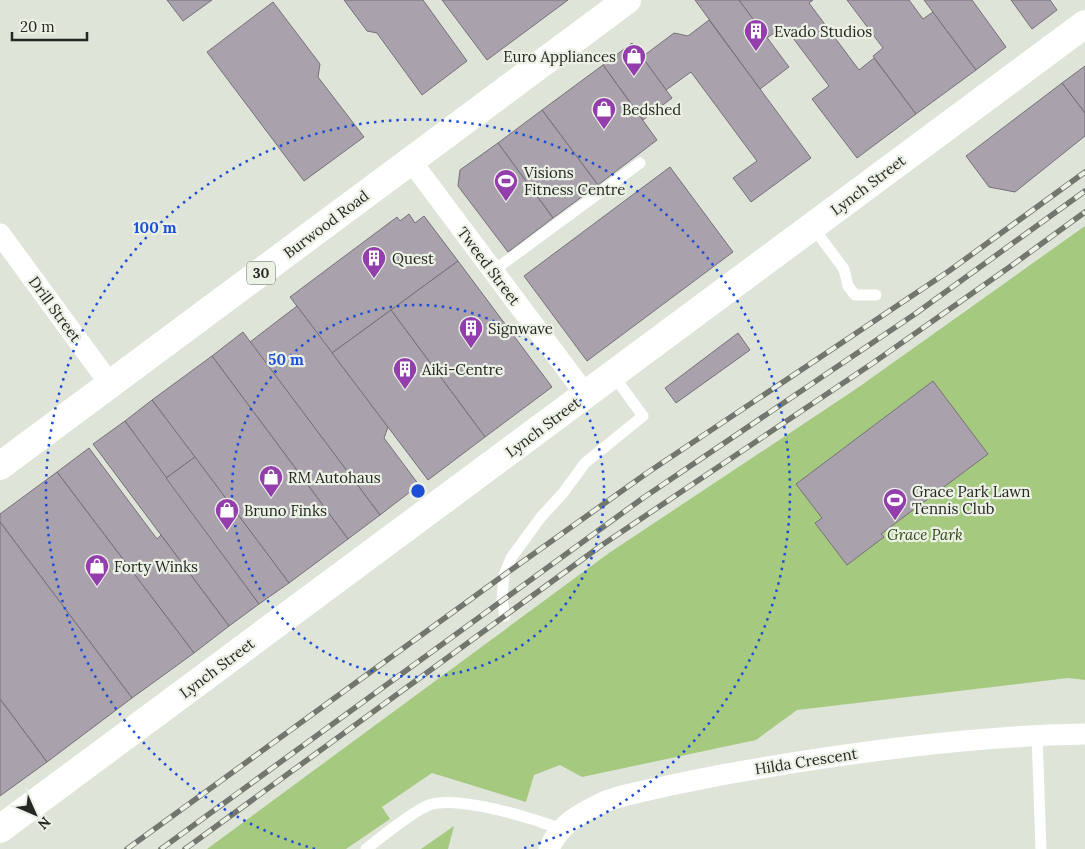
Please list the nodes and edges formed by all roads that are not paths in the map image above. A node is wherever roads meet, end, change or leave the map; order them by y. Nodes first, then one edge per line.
1 (627, 0) edge
2 (1085, 24) edge
3 (411, 161) junction
4 (640, 163) dead end
5 (812, 226) junction
6 (0, 234) edge
7 (493, 271) junction
8 (876, 295) dead end
9 (612, 375) junction
10 (110, 384) junction
11 (586, 395) junction
12 (0, 466) edge
13 (505, 616) dead end
14 (1085, 734) edge
15 (1037, 735) junction
16 (0, 829) edge
17 (561, 829) junction
18 (366, 849) edge
19 (548, 849) edge
20 (1041, 849) edge

1 - 3 street, Burwood Road / 30
2 - 5 street, Lynch Street
3 - 7 street, Tweed Street
3 - 10 street, Burwood Road / 30
4 - 7 lane
5 - 8 lane
5 - 9 street, Lynch Street
6 - 10 street, Drill Street
7 - 11 street, Tweed Street
9 - 11 street, Lynch Street
9 - 13 lane
10 - 12 street, Burwood Road / 30
11 - 16 street, Lynch Street
14 - 15 street, Hilda Crescent
15 - 17 street, Hilda Crescent
15 - 20 lane
17 - 18 lane
17 - 19 street, Hilda Crescent

